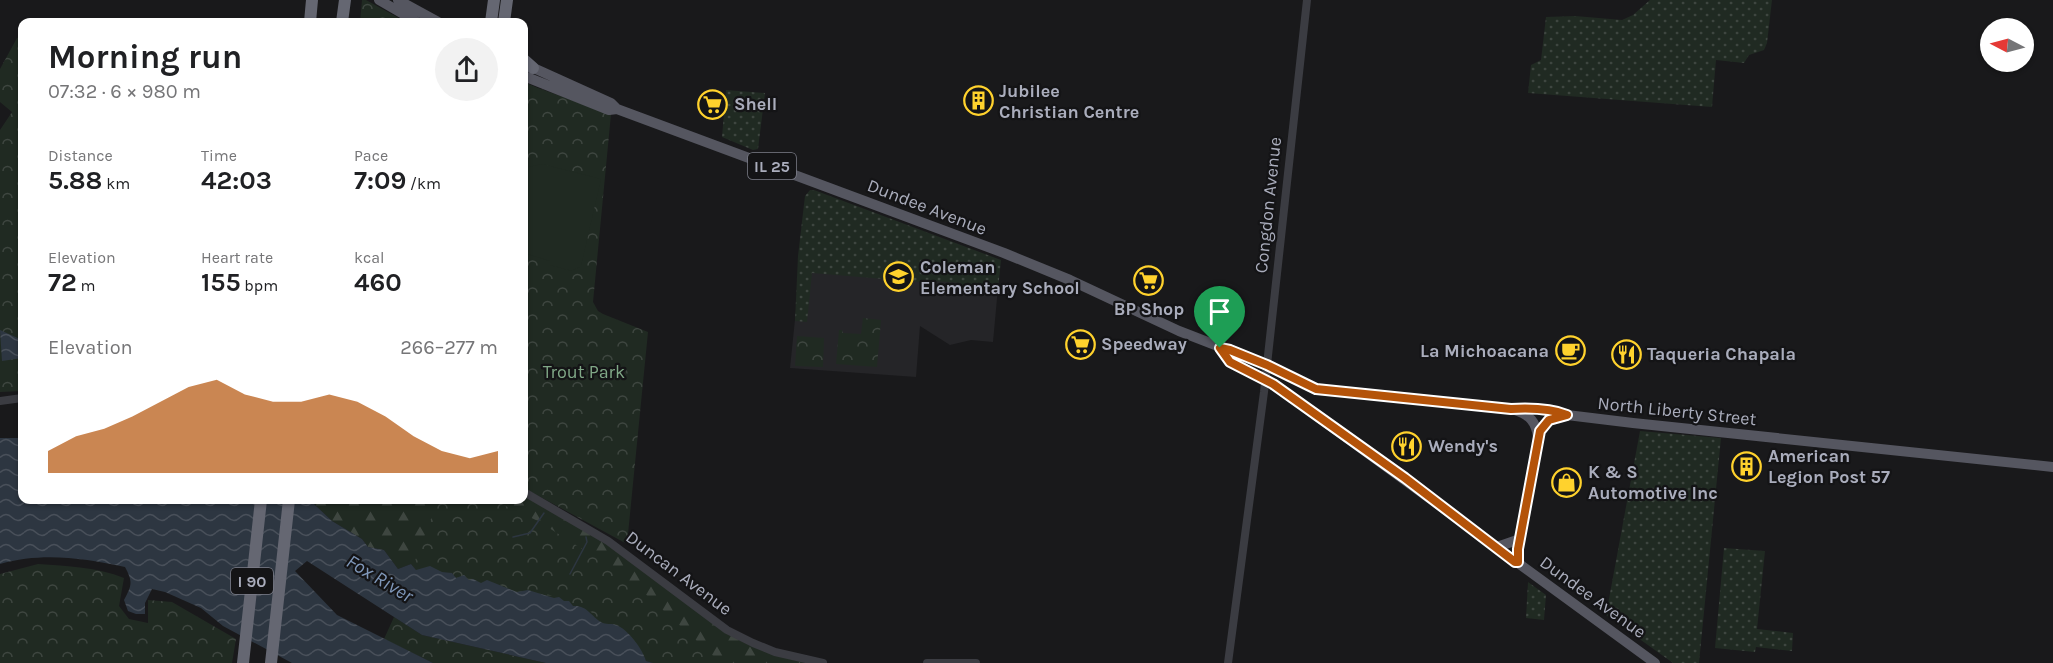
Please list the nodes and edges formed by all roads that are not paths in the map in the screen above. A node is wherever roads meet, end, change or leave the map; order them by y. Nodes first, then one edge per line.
1 (312, 0) edge
2 (345, 0) edge
3 (379, 0) edge
4 (398, 0) edge
5 (494, 0) edge
6 (507, 0) edge
7 (1306, 0) edge
8 (310, 18) edge
9 (343, 18) edge
10 (410, 18) edge
11 (431, 18) edge
12 (492, 18) edge
13 (505, 18) edge
14 (528, 68) edge
15 (1222, 352) junction
16 (1267, 365) junction
17 (1265, 380) junction
18 (1316, 389) junction
19 (18, 399) edge
20 (0, 401) edge
21 (1511, 409) junction
22 (1567, 415) junction
23 (1538, 437) junction
24 (2053, 467) edge
25 (528, 494) edge
26 (261, 504) edge
27 (289, 504) edge
28 (1520, 539) junction
29 (1497, 547) junction
30 (1518, 562) junction
31 (243, 663) edge
32 (270, 663) edge
33 (823, 663) edge
34 (927, 663) edge
35 (976, 663) edge
36 (1228, 663) edge
37 (1655, 663) edge

1 - 8 highway
2 - 9 highway
3 - 10 main road
4 - 11 main road
5 - 12 highway
6 - 13 highway
7 - 16 street, Congdon Avenue
14 - 15 main road, Dundee Avenue / IL 25
15 - 16 main road, Dundee Avenue / IL 25
15 - 17 main road, Dundee Avenue / IL 25
16 - 17 street, Congdon Avenue
16 - 18 main road, North Liberty Street / IL 25
17 - 18 main road
17 - 29 main road, Dundee Avenue / IL 25
17 - 36 street, Congdon Avenue
18 - 21 main road, North Liberty Street / IL 25
19 - 20 street
21 - 22 main road, North Liberty Street / IL 25
21 - 23 main road
22 - 23 main road
22 - 24 main road, North Liberty Street / IL 25
23 - 28 main road
25 - 33 street, Duncan Avenue
26 - 31 highway, I 90
27 - 32 highway, I 90
28 - 29 main road
28 - 30 main road
29 - 30 main road, Dundee Avenue / IL 25
30 - 37 main road, Dundee Avenue
34 - 35 street

